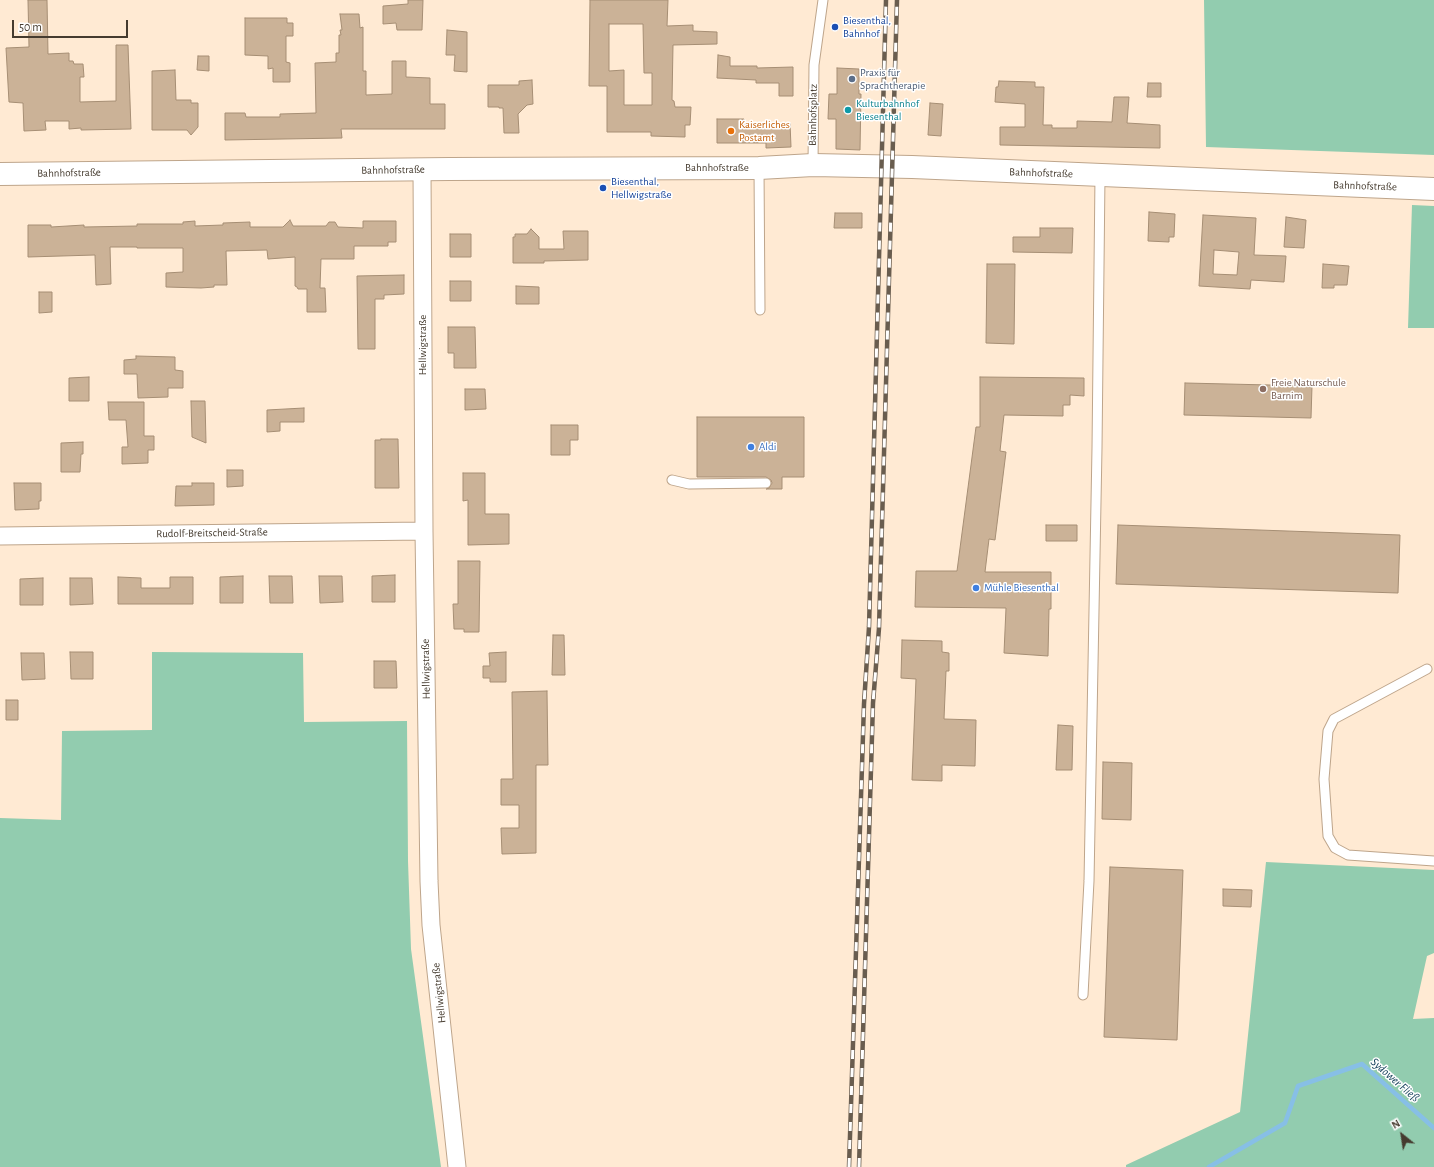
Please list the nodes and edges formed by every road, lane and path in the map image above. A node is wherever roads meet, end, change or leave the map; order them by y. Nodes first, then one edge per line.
1 (823, 0) edge
2 (813, 165) junction
3 (759, 168) junction
4 (422, 170) junction
5 (0, 174) edge
6 (1100, 176) junction
7 (1434, 189) edge
8 (760, 310) dead end
9 (672, 480) dead end
10 (766, 483) dead end
11 (424, 531) junction
12 (0, 536) edge
13 (1426, 669) dead end
14 (1434, 861) edge
15 (1083, 995) dead end
16 (457, 1167) edge

1 - 2 lane, Bahnhofsplatz
2 - 3 main road, Bahnhofstraße
2 - 6 main road, Bahnhofstraße
3 - 4 main road, Bahnhofstraße
3 - 8 lane
4 - 5 main road, Bahnhofstraße
4 - 11 street, Hellwigstraße
6 - 7 main road, Bahnhofstraße
6 - 15 lane
9 - 10 lane
11 - 12 street, Rudolf-Breitscheid-Straße
11 - 16 street, Hellwigstraße
13 - 14 lane

